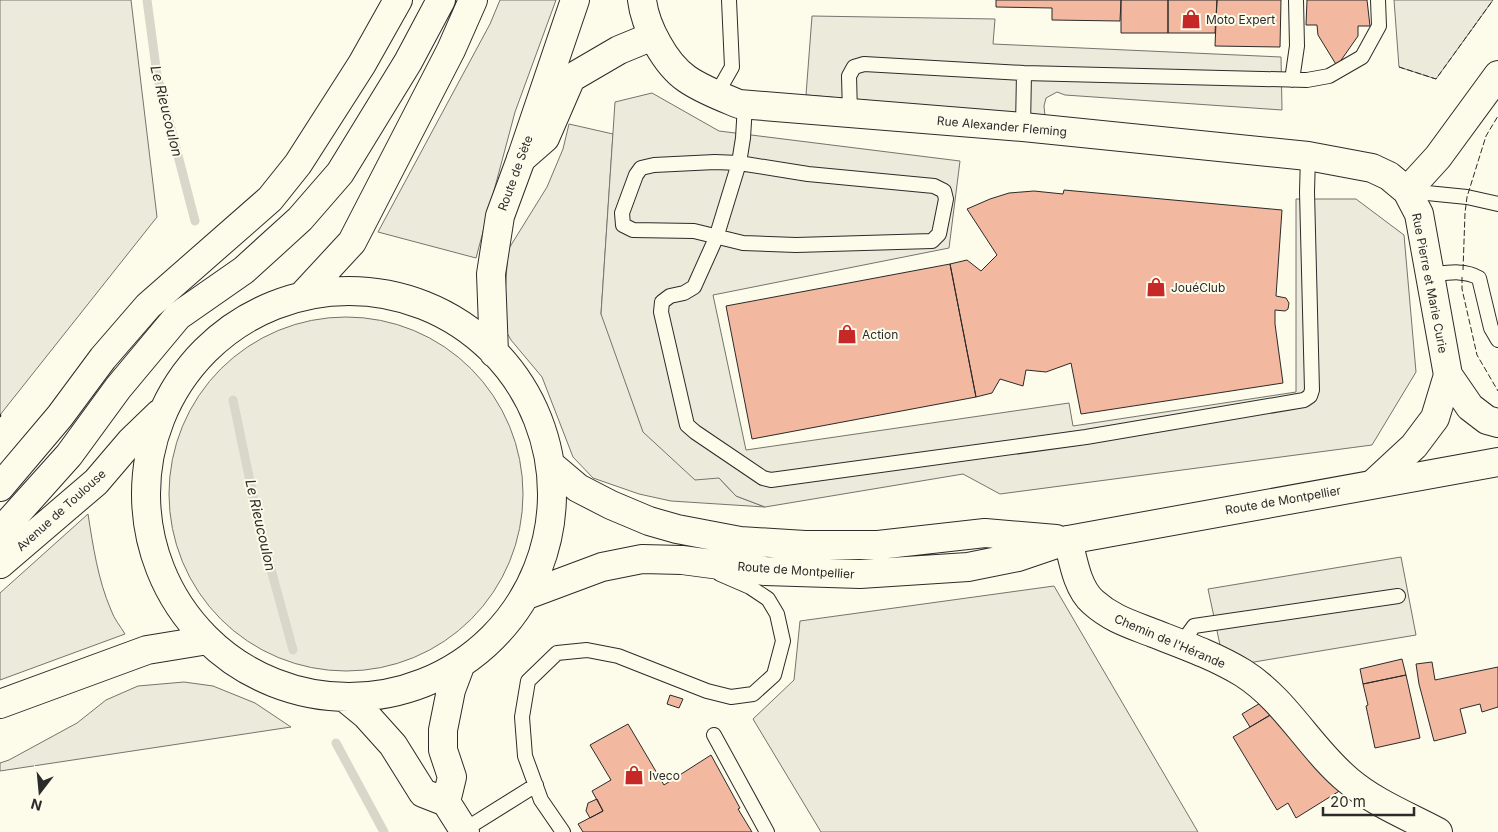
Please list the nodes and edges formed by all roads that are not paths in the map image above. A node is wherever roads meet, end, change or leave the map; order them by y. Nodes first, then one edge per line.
1 (398, 0) edge
2 (442, 0) edge
3 (474, 0) edge
4 (575, 0) edge
5 (642, 0) edge
6 (729, 0) edge
7 (1296, 0) edge
8 (1378, 0) edge
9 (654, 36) junction
10 (1024, 73) junction
11 (1498, 75) edge
12 (1292, 80) junction
13 (716, 95) junction
14 (745, 105) junction
15 (850, 113) junction
16 (1023, 127) junction
17 (1308, 156) junction
18 (521, 159) junction
19 (738, 163) junction
20 (1407, 191) junction
21 (1498, 204) edge
22 (716, 238) junction
23 (1430, 275) junction
24 (303, 295) junction
25 (1498, 340) edge
26 (494, 353) junction
27 (1448, 375) junction
28 (162, 411) junction
29 (1498, 423) edge
30 (1498, 462) edge
31 (552, 466) junction
32 (1373, 484) junction
33 (0, 487) edge
34 (0, 532) edge
35 (1068, 540) junction
36 (682, 560) junction
37 (0, 564) edge
38 (527, 595) junction
39 (1398, 596) dead end
40 (208, 640) junction
41 (1181, 644) junction
42 (460, 666) junction
43 (344, 697) junction
44 (0, 704) edge
45 (714, 735) dead end
46 (536, 786) junction
47 (446, 802) junction
48 (465, 831) edge
49 (563, 832) edge
50 (767, 832) edge
51 (1438, 832) edge

1 - 33 main road
2 - 34 main road
3 - 24 main road
4 - 18 main road, Route de Sète
5 - 9 main road, Rue Alexander Fleming
6 - 13 lane
7 - 12 lane
8 - 12 lane
9 - 13 main road, Rue Alexander Fleming
9 - 18 main road
10 - 12 lane
10 - 15 lane
10 - 16 lane
11 - 20 main road
13 - 14 main road, Rue Alexander Fleming
14 - 15 main road, Rue Alexander Fleming
14 - 19 lane
15 - 16 main road, Rue Alexander Fleming
16 - 17 main road, Rue Alexander Fleming
17 - 20 main road, Rue Alexander Fleming
17 - 22 lane
18 - 26 main road, Route de Sète
19 - 22 lane
19 - 22 lane
19 - 22 lane
20 - 21 lane
20 - 23 main road, Rue Pierre et Marie Curie
23 - 25 lane
23 - 27 main road, Rue Pierre et Marie Curie
24 - 26 main road
24 - 28 main road
26 - 31 main road
27 - 29 main road, Rue Pierre et Marie Curie
27 - 32 main road, Rue Pierre et Marie Curie
28 - 37 main road, Avenue de Toulouse
28 - 40 main road
30 - 32 main road, Route de Montpellier
31 - 35 main road, Route de Montpellier
31 - 38 main road
32 - 35 main road, Route de Montpellier
35 - 36 main road, Route de Montpellier
35 - 41 main road, Chemin de l'Hérande
36 - 38 main road, Route de Montpellier
36 - 46 lane
38 - 42 main road
39 - 41 lane
40 - 43 main road
40 - 44 main road
41 - 51 main road, Chemin de l'Hérande
42 - 43 main road
42 - 47 main road
43 - 47 main road
45 - 50 lane
46 - 48 lane
46 - 49 lane
47 - 48 main road

